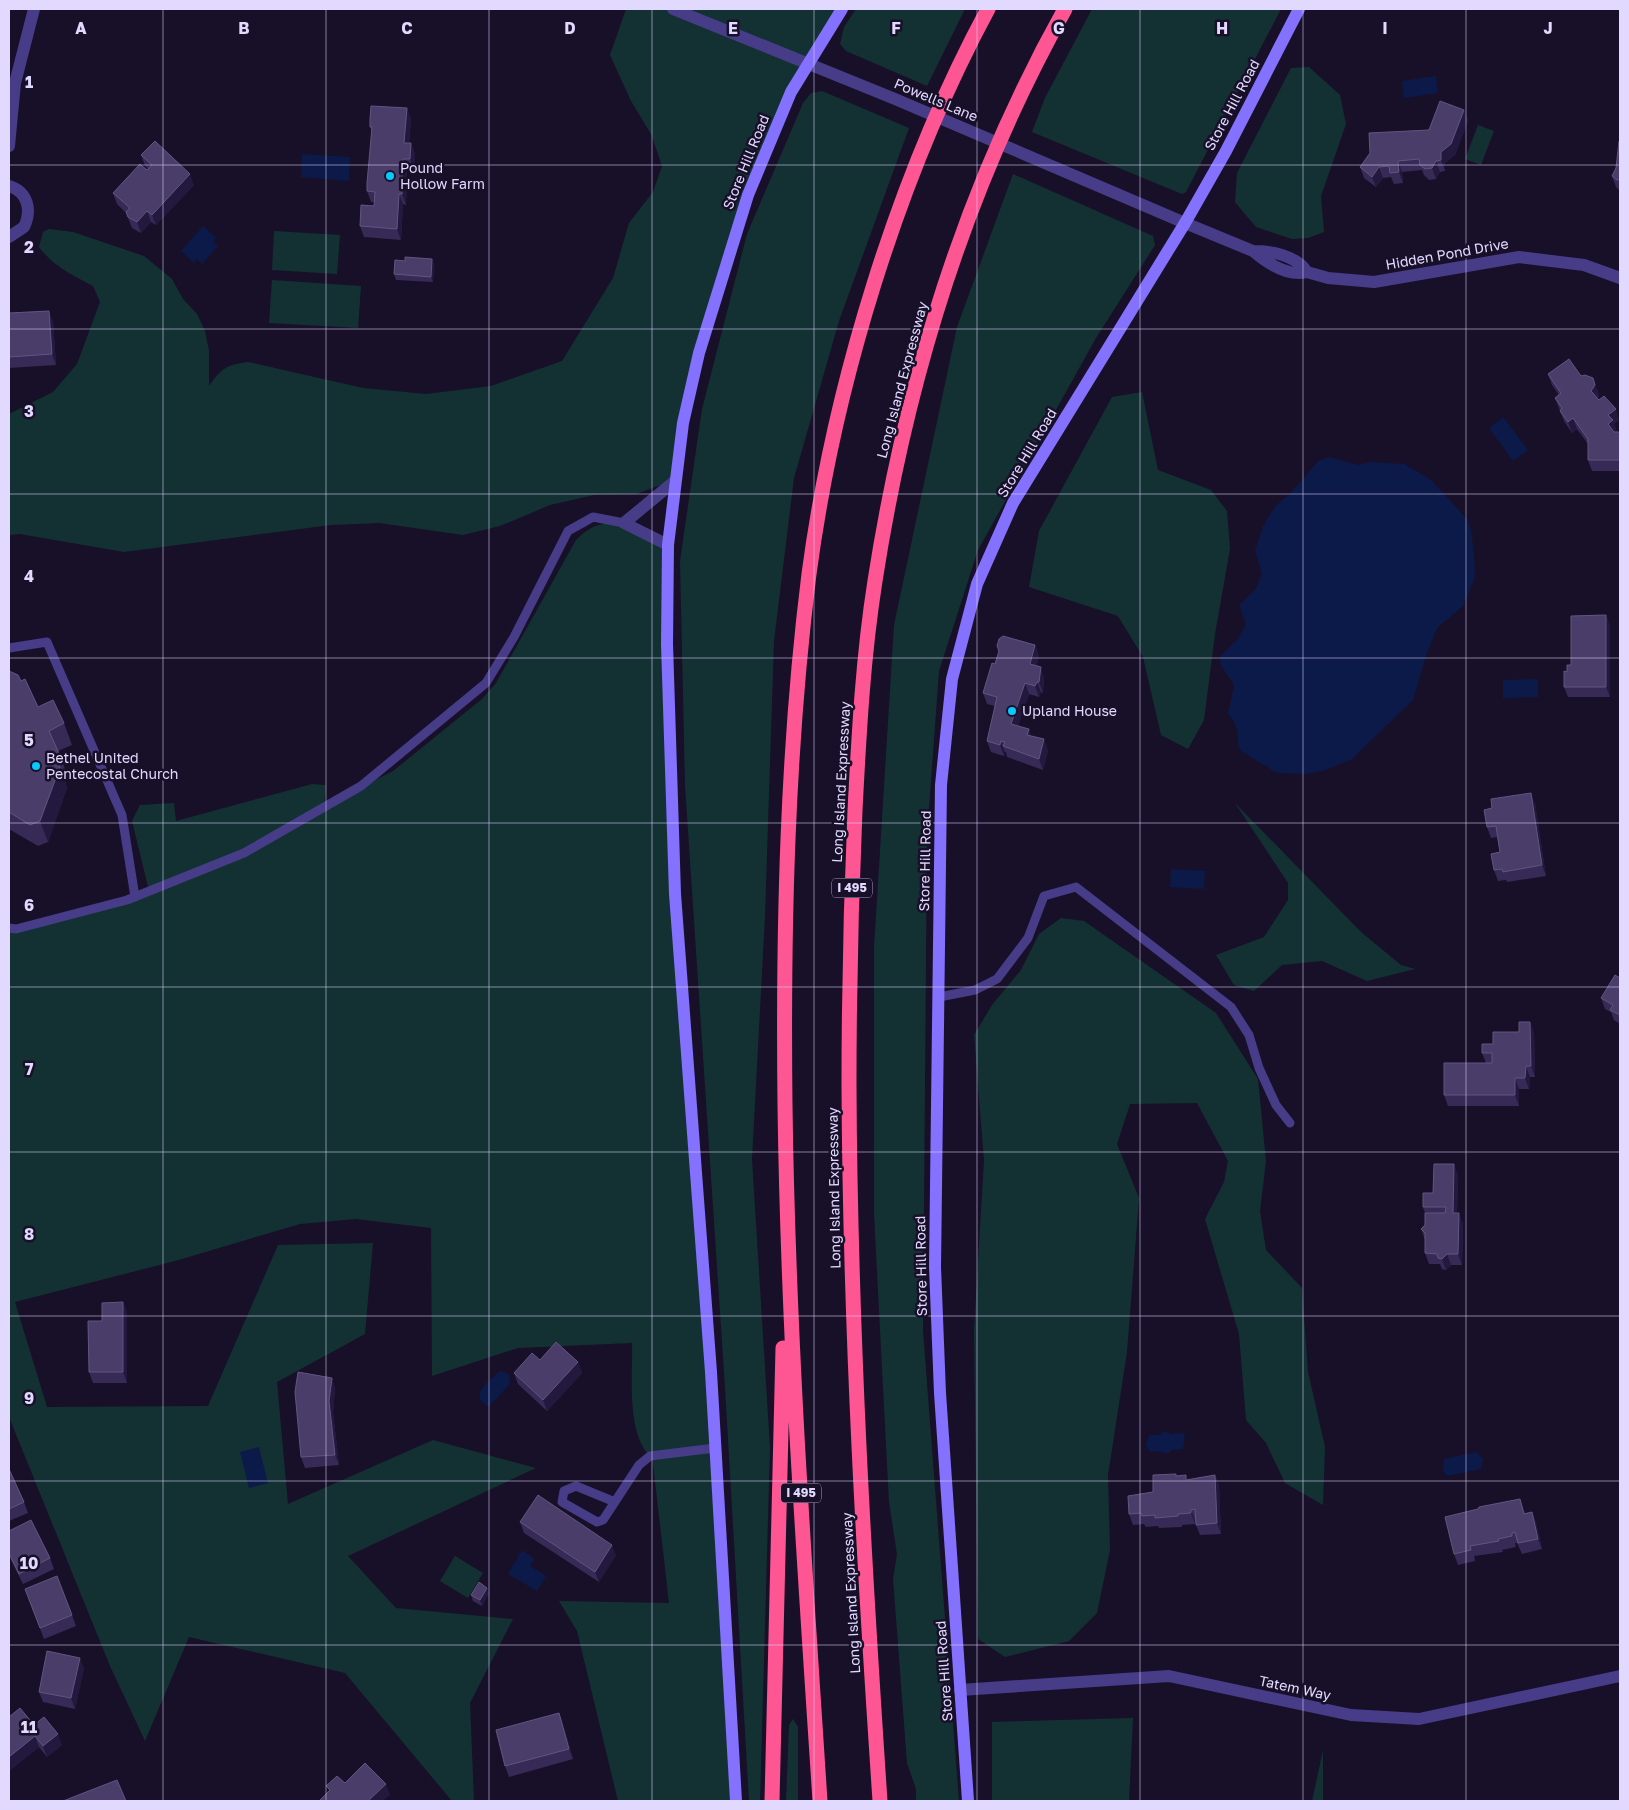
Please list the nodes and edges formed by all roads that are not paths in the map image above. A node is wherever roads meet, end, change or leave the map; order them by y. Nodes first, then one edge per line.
1 (34, 9) edge
2 (673, 9) edge
3 (842, 9) edge
4 (988, 9) edge
5 (1065, 9) edge
6 (1299, 9) edge
7 (809, 63) junction
8 (9, 146) edge
9 (9, 186) edge
10 (1185, 223) junction
11 (9, 236) edge
12 (1620, 278) edge
13 (675, 481) junction
14 (624, 524) junction
15 (668, 545) junction
16 (9, 648) edge
17 (135, 897) junction
18 (9, 928) edge
19 (939, 997) junction
20 (1290, 1123) dead end
21 (786, 1184) junction
22 (715, 1448) junction
23 (615, 1502) junction
24 (1620, 1676) edge
25 (960, 1690) junction
26 (736, 1801) edge
27 (772, 1801) edge
28 (820, 1801) edge
29 (880, 1801) edge
30 (968, 1801) edge

1 - 8 street
2 - 7 street, Powells Lane
3 - 7 main road, Store Hill Road
4 - 21 highway, I 495
5 - 29 highway, Long Island Expressway / I 495
6 - 10 main road, Store Hill Road
7 - 10 street, Powells Lane
7 - 13 main road, Store Hill Road
9 - 11 street
10 - 12 street, Hidden Pond Drive
10 - 19 main road, Store Hill Road
13 - 14 street
13 - 15 main road, Store Hill Road
14 - 15 street
14 - 17 lane
15 - 22 main road, Store Hill Road
16 - 17 lane
17 - 18 lane
19 - 20 lane
19 - 25 main road, Store Hill Road
21 - 27 highway
21 - 28 highway, I 495
22 - 23 lane
22 - 26 main road, Store Hill Road
23 - 23 lane
24 - 25 street, Tatem Way
25 - 30 main road, Store Hill Road

